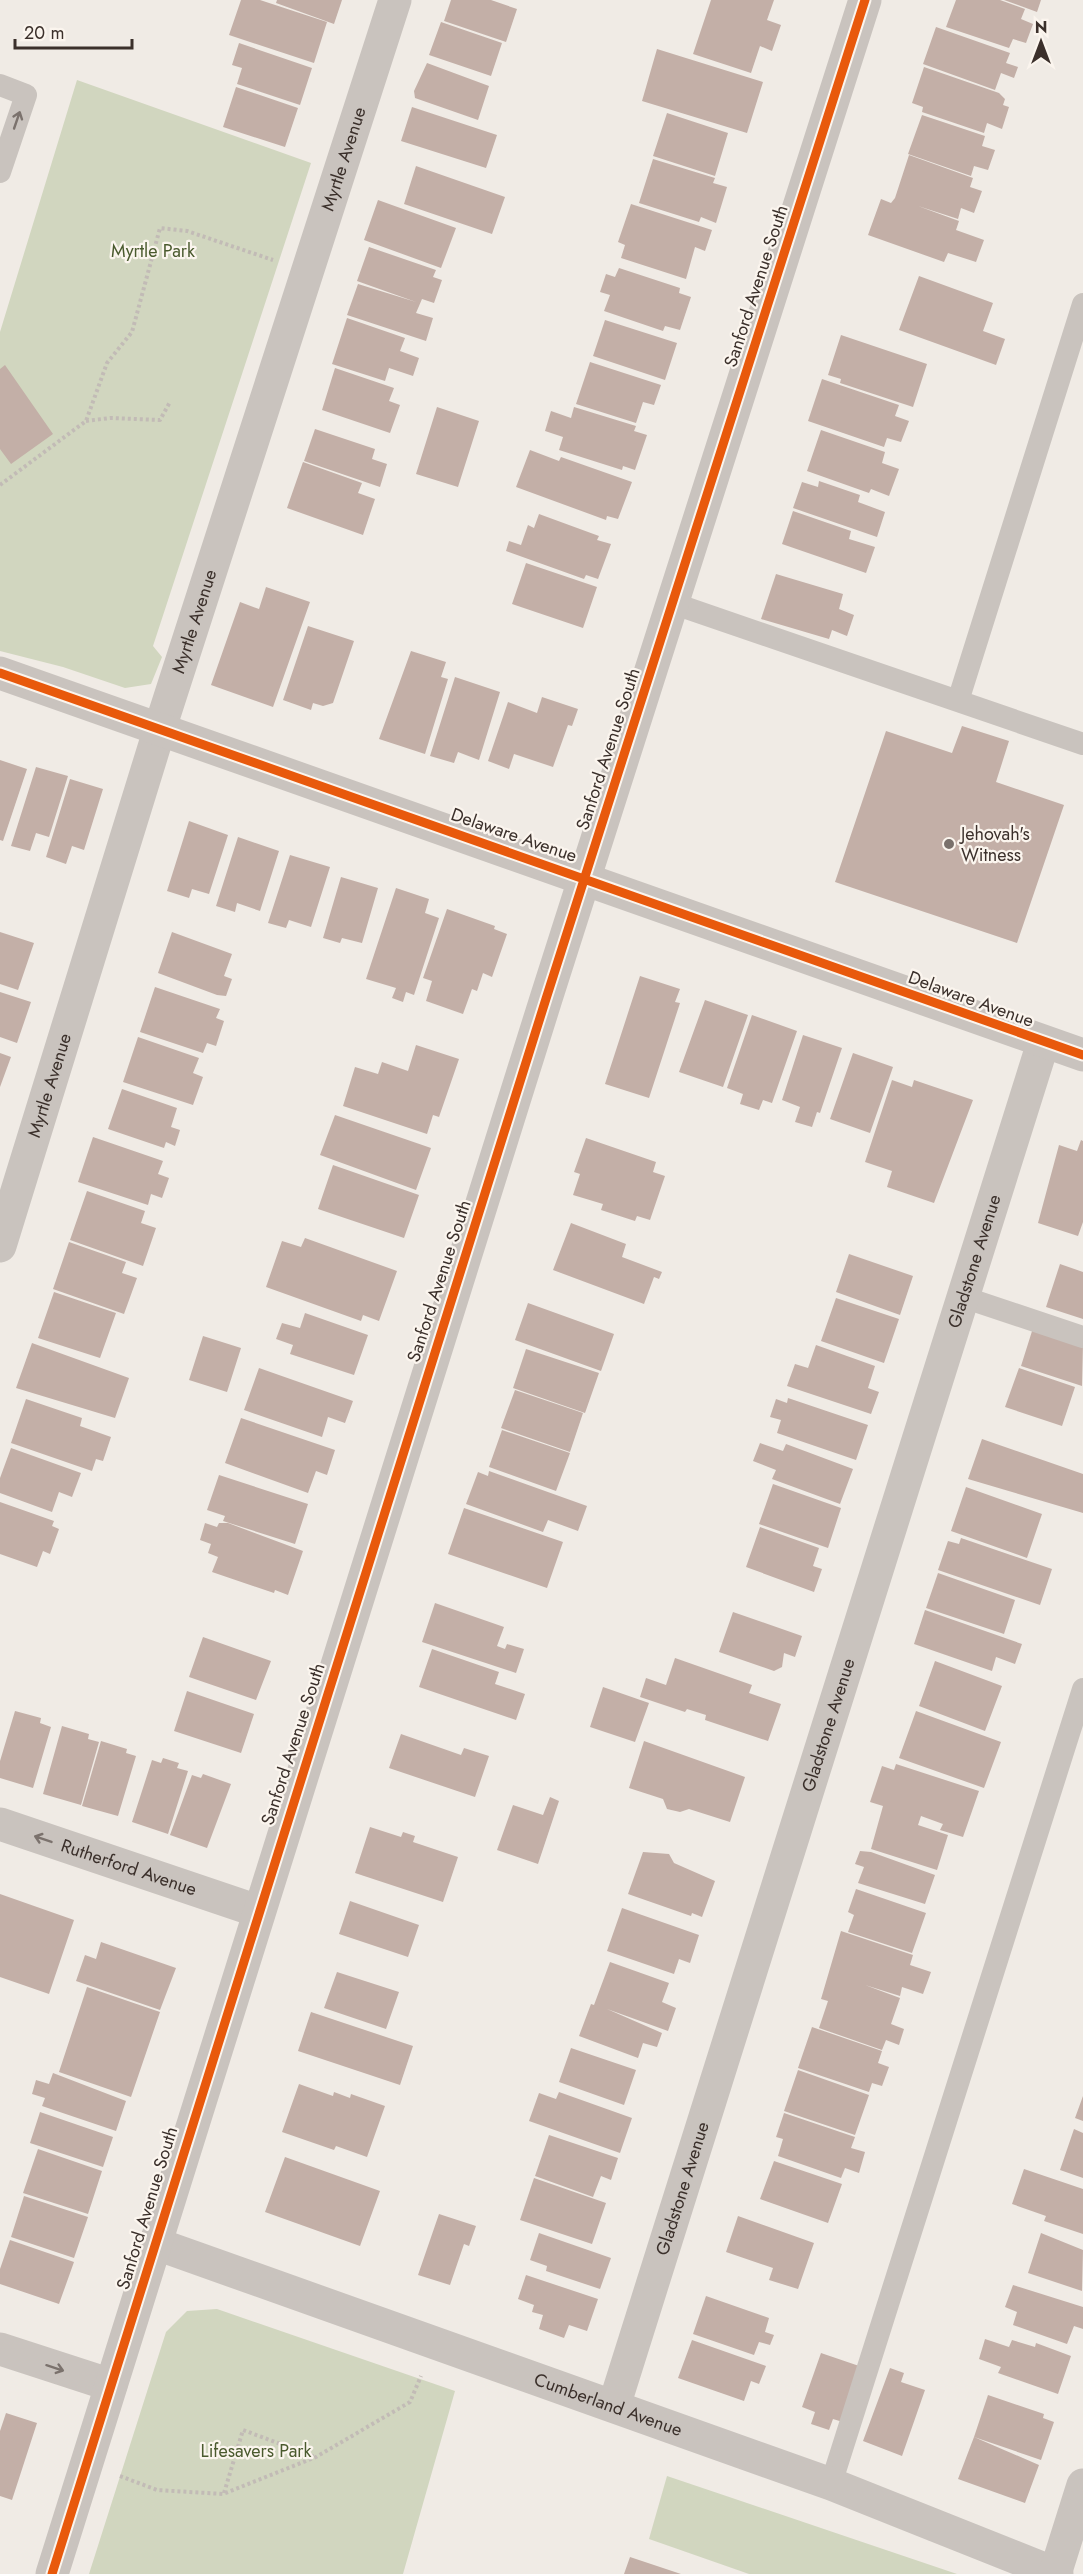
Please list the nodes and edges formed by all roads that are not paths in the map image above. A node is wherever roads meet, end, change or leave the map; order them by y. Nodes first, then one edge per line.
1 (395, 0) edge
2 (865, 0) edge
3 (0, 85) edge
4 (0, 172) edge
5 (1083, 304) edge
6 (672, 603) junction
7 (0, 672) edge
8 (958, 701) junction
9 (160, 728) junction
10 (1083, 744) edge
11 (584, 877) junction
12 (1043, 1043) junction
13 (1083, 1055) edge
14 (0, 1246) edge
15 (963, 1297) junction
16 (1083, 1337) edge
17 (1083, 1689) edge
18 (0, 1824) edge
19 (258, 1911) junction
20 (154, 2243) junction
21 (0, 2349) edge
22 (111, 2385) junction
23 (614, 2406) junction
24 (831, 2484) junction
25 (1083, 2485) edge
26 (52, 2574) edge
27 (1056, 2574) edge

1 - 9 street, Myrtle Avenue
2 - 6 street, Sanford Avenue South
4 -> 3 lane
5 - 8 lane
6 - 8 lane
6 - 11 street, Sanford Avenue South
7 - 9 street, Delaware Avenue
8 - 10 lane
9 - 11 street, Delaware Avenue
9 - 14 street, Myrtle Avenue
11 - 12 street, Delaware Avenue
11 - 19 street, Sanford Avenue South
12 - 13 street, Delaware Avenue
12 - 15 street, Gladstone Avenue
15 - 16 lane
15 - 23 street, Gladstone Avenue
17 - 24 lane
19 -> 18 street, Rutherford Avenue
19 - 20 street, Sanford Avenue South
20 - 22 street, Sanford Avenue South
20 - 23 street, Cumberland Avenue
21 -> 22 street
22 - 26 street, Sanford Avenue South
23 - 24 street, Cumberland Avenue
24 - 27 street, Cumberland Avenue
25 - 27 street

